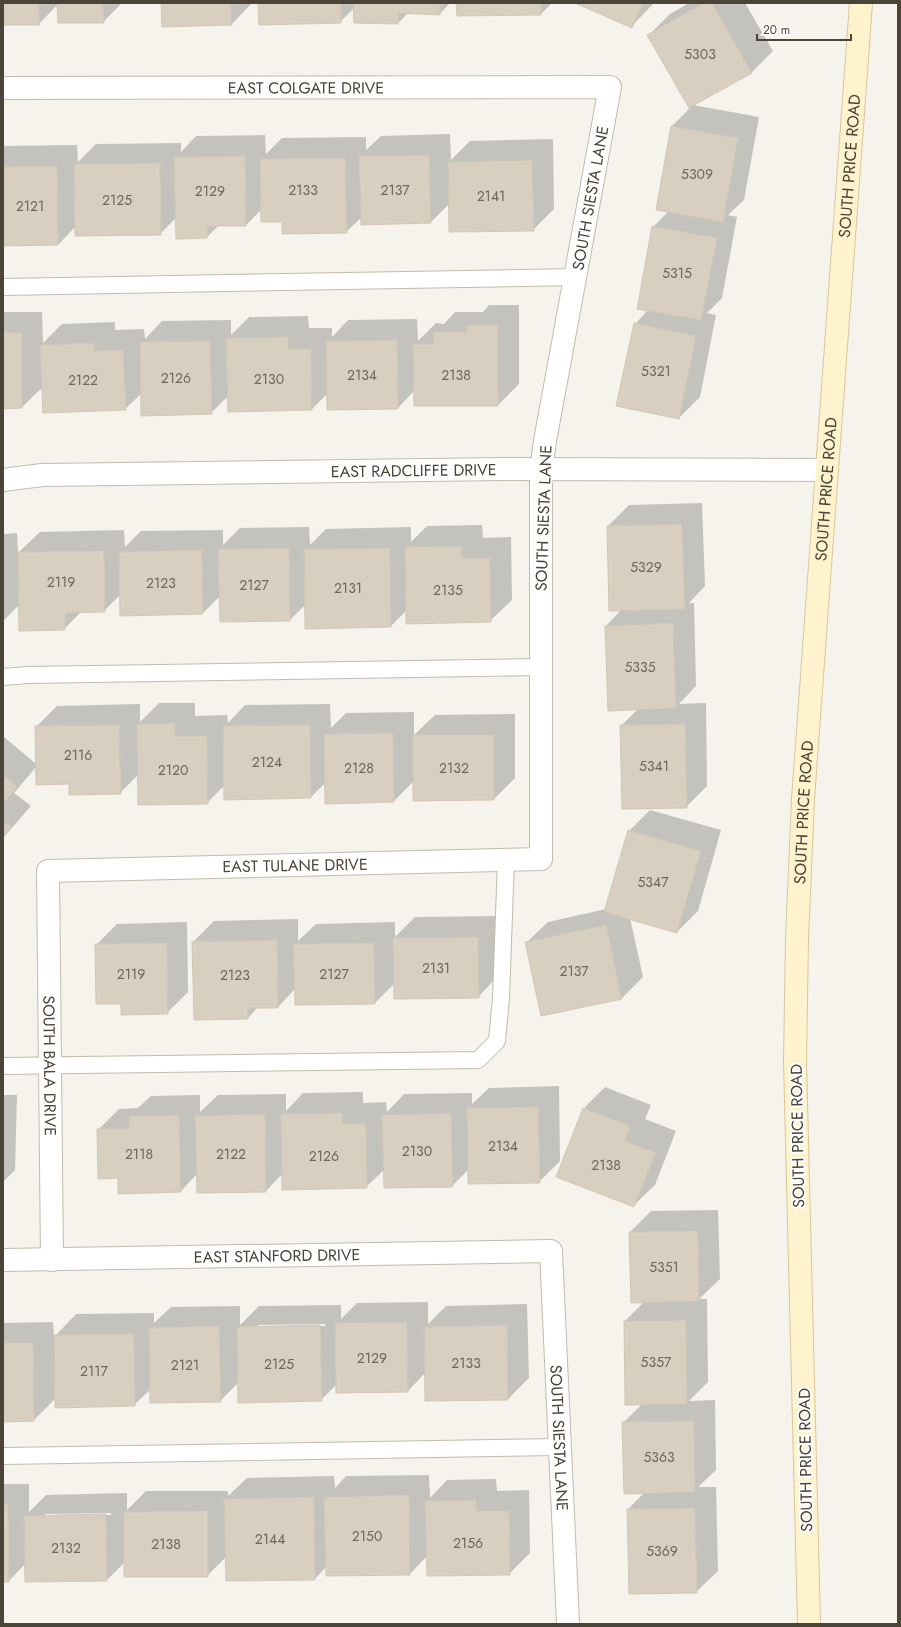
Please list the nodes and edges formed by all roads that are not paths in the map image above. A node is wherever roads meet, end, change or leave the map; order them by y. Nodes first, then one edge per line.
1 (861, 3) edge
2 (610, 87) joint
3 (3, 88) edge
4 (576, 277) junction
5 (3, 287) edge
6 (541, 470) junction
7 (825, 470) junction
8 (3, 480) edge
9 (541, 667) junction
10 (3, 677) edge
11 (506, 859) junction
12 (541, 859) joint
13 (48, 871) joint
14 (3, 1066) edge
15 (50, 1066) junction
16 (551, 1251) joint
17 (3, 1260) edge
18 (52, 1260) junction
19 (560, 1447) junction
20 (3, 1456) edge
21 (568, 1624) edge
22 (809, 1624) edge

1 - 7 main road, SOUTH PRICE ROAD
2 - 3 street, EAST COLGATE DRIVE
2 - 4 street, SOUTH SIESTA LANE
4 - 5 lane
4 - 6 street, SOUTH SIESTA LANE
6 - 7 street, EAST RADCLIFFE DRIVE
6 - 8 street, EAST RADCLIFFE DRIVE
6 - 9 street, SOUTH SIESTA LANE
7 - 22 main road, SOUTH PRICE ROAD
9 - 10 lane
9 - 12 street, SOUTH SIESTA LANE
11 - 12 street, EAST TULANE DRIVE
11 - 13 street, EAST TULANE DRIVE
11 - 15 lane
13 - 15 street, SOUTH BALA DRIVE
14 - 15 lane
15 - 18 street, SOUTH BALA DRIVE
16 - 18 street, EAST STANFORD DRIVE
16 - 19 street, SOUTH SIESTA LANE
17 - 18 street, EAST STANFORD DRIVE
19 - 20 lane
19 - 21 street, SOUTH SIESTA LANE

